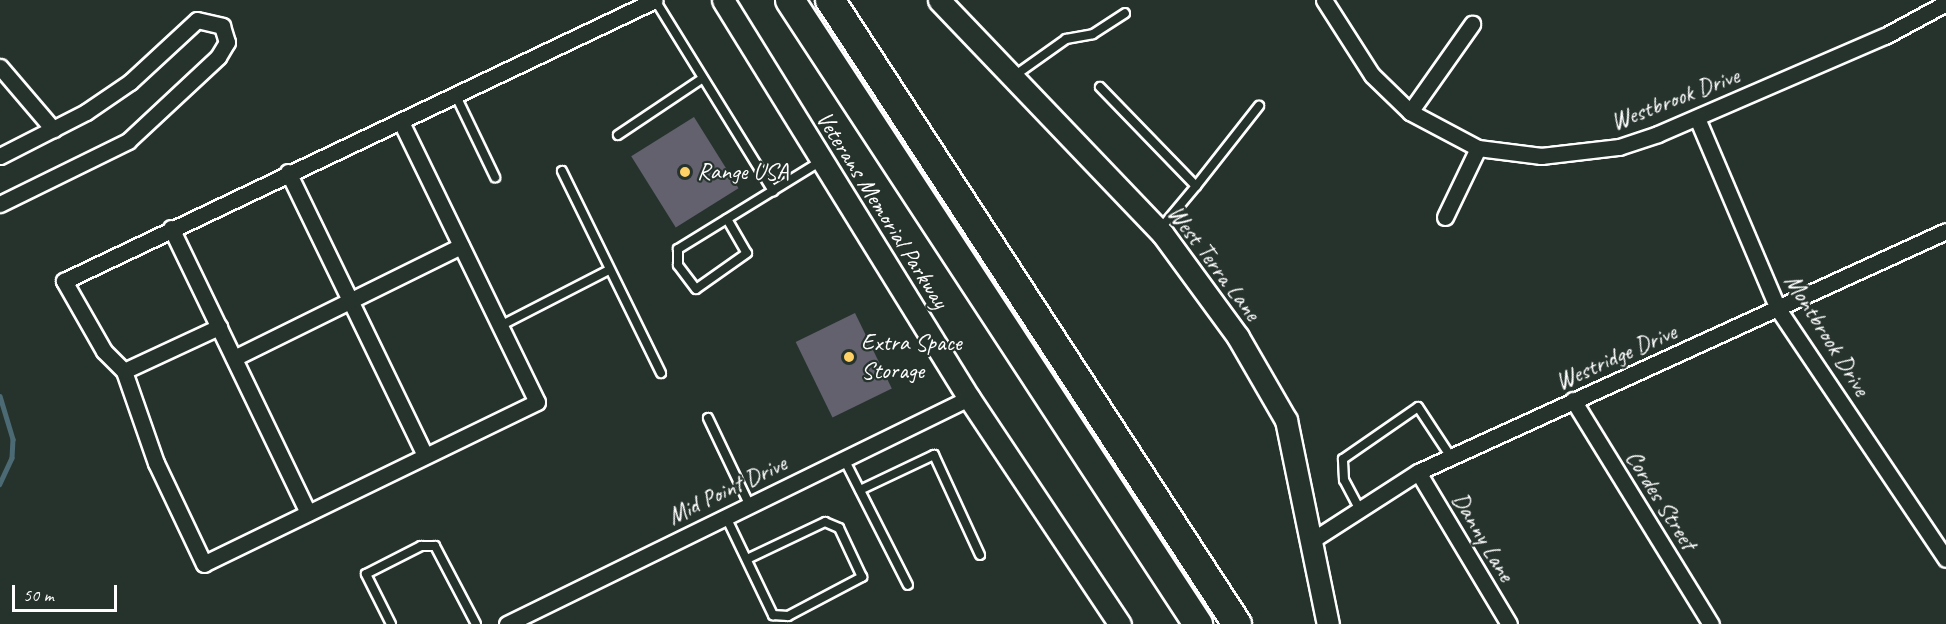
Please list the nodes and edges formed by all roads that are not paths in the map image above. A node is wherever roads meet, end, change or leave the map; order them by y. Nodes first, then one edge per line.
1 (655, 0) edge
2 (723, 0) edge
3 (790, 0) edge
4 (830, 0) edge
5 (939, 0) edge
6 (1324, 0) edge
7 (1946, 3) edge
8 (1125, 13) dead end
9 (1472, 24) dead end
10 (0, 67) edge
11 (1012, 77) junction
12 (704, 78) junction
13 (1100, 87) dead end
14 (457, 98) junction
15 (1259, 106) dead end
16 (1410, 112) junction
17 (1697, 118) junction
18 (401, 122) junction
19 (53, 129) junction
20 (618, 135) dead end
21 (1478, 148) junction
22 (0, 156) edge
23 (822, 161) junction
24 (562, 171) dead end
25 (288, 172) junction
26 (495, 177) dead end
27 (1196, 186) junction
28 (773, 191) junction
29 (0, 204) edge
30 (1445, 217) dead end
31 (727, 219) junction
32 (171, 228) junction
33 (1159, 230) junction
34 (1946, 231) edge
35 (461, 246) junction
36 (609, 270) junction
37 (350, 301) junction
38 (1778, 309) junction
39 (500, 326) junction
40 (219, 327) junction
41 (234, 358) junction
42 (124, 371) junction
43 (661, 373) dead end
44 (969, 398) junction
45 (1573, 400) junction
46 (708, 418) dead end
47 (425, 456) junction
48 (1451, 457) junction
49 (844, 459) junction
50 (1418, 472) junction
51 (860, 490) junction
52 (749, 504) junction
53 (1360, 510) junction
54 (308, 513) junction
55 (725, 515) junction
56 (1314, 539) junction
57 (980, 555) dead end
58 (747, 559) junction
59 (1946, 559) edge
60 (908, 585) dead end
61 (391, 624) edge
62 (476, 624) edge
63 (507, 624) edge
64 (1120, 624) edge
65 (1198, 624) edge
66 (1237, 624) edge
67 (1328, 624) edge
68 (1509, 624) edge
69 (1711, 624) edge

1 - 12 lane
1 - 14 street
2 - 23 street, Veterans Memorial Parkway
3 - 65 highway
4 - 66 highway
5 - 11 street, West Terra Lane
6 - 16 street, Westbrook Drive
7 - 17 street, Westbrook Drive
8 - 11 lane
9 - 16 street
10 - 19 street
11 - 33 street, West Terra Lane
12 - 20 lane
12 - 28 lane
13 - 27 lane
14 - 18 street
14 - 26 lane
15 - 27 lane
16 - 21 street, Westbrook Drive
17 - 21 street, Westbrook Drive
17 - 38 street, Montbrook Drive
18 - 25 street
18 - 35 street
19 - 22 street
19 - 29 street
21 - 30 street
23 - 28 lane
23 - 44 street, Veterans Memorial Parkway
24 - 36 lane
25 - 32 street
25 - 37 street
27 - 33 lane
28 - 31 lane
31 - 31 lane
32 - 40 street
32 - 42 street
33 - 56 street, West Terra Lane
34 - 38 street, Westridge Drive
35 - 37 street
35 - 39 street
36 - 39 lane
36 - 43 lane
37 - 41 street
37 - 47 street
38 - 45 street, Westridge Drive
38 - 59 street, Montbrook Drive
39 - 47 street
40 - 41 street
40 - 42 street
41 - 54 street
42 - 54 street
44 - 49 street, Mid Point Drive
44 - 64 street, Veterans Memorial Parkway
45 - 48 street, Westridge Drive
45 - 69 street, Cordes Street
46 - 52 lane
47 - 54 street
48 - 50 street, Westridge Drive
48 - 53 lane
49 - 51 lane
49 - 52 street, Mid Point Drive
50 - 53 street, Westridge Drive
50 - 68 street, Danny Lane
51 - 57 lane
51 - 60 lane
52 - 55 street, Mid Point Drive
53 - 56 street, Westridge Drive
55 - 58 lane
55 - 63 street, Mid Point Drive
56 - 67 street, West Terra Lane
58 - 58 lane
61 - 62 lane

